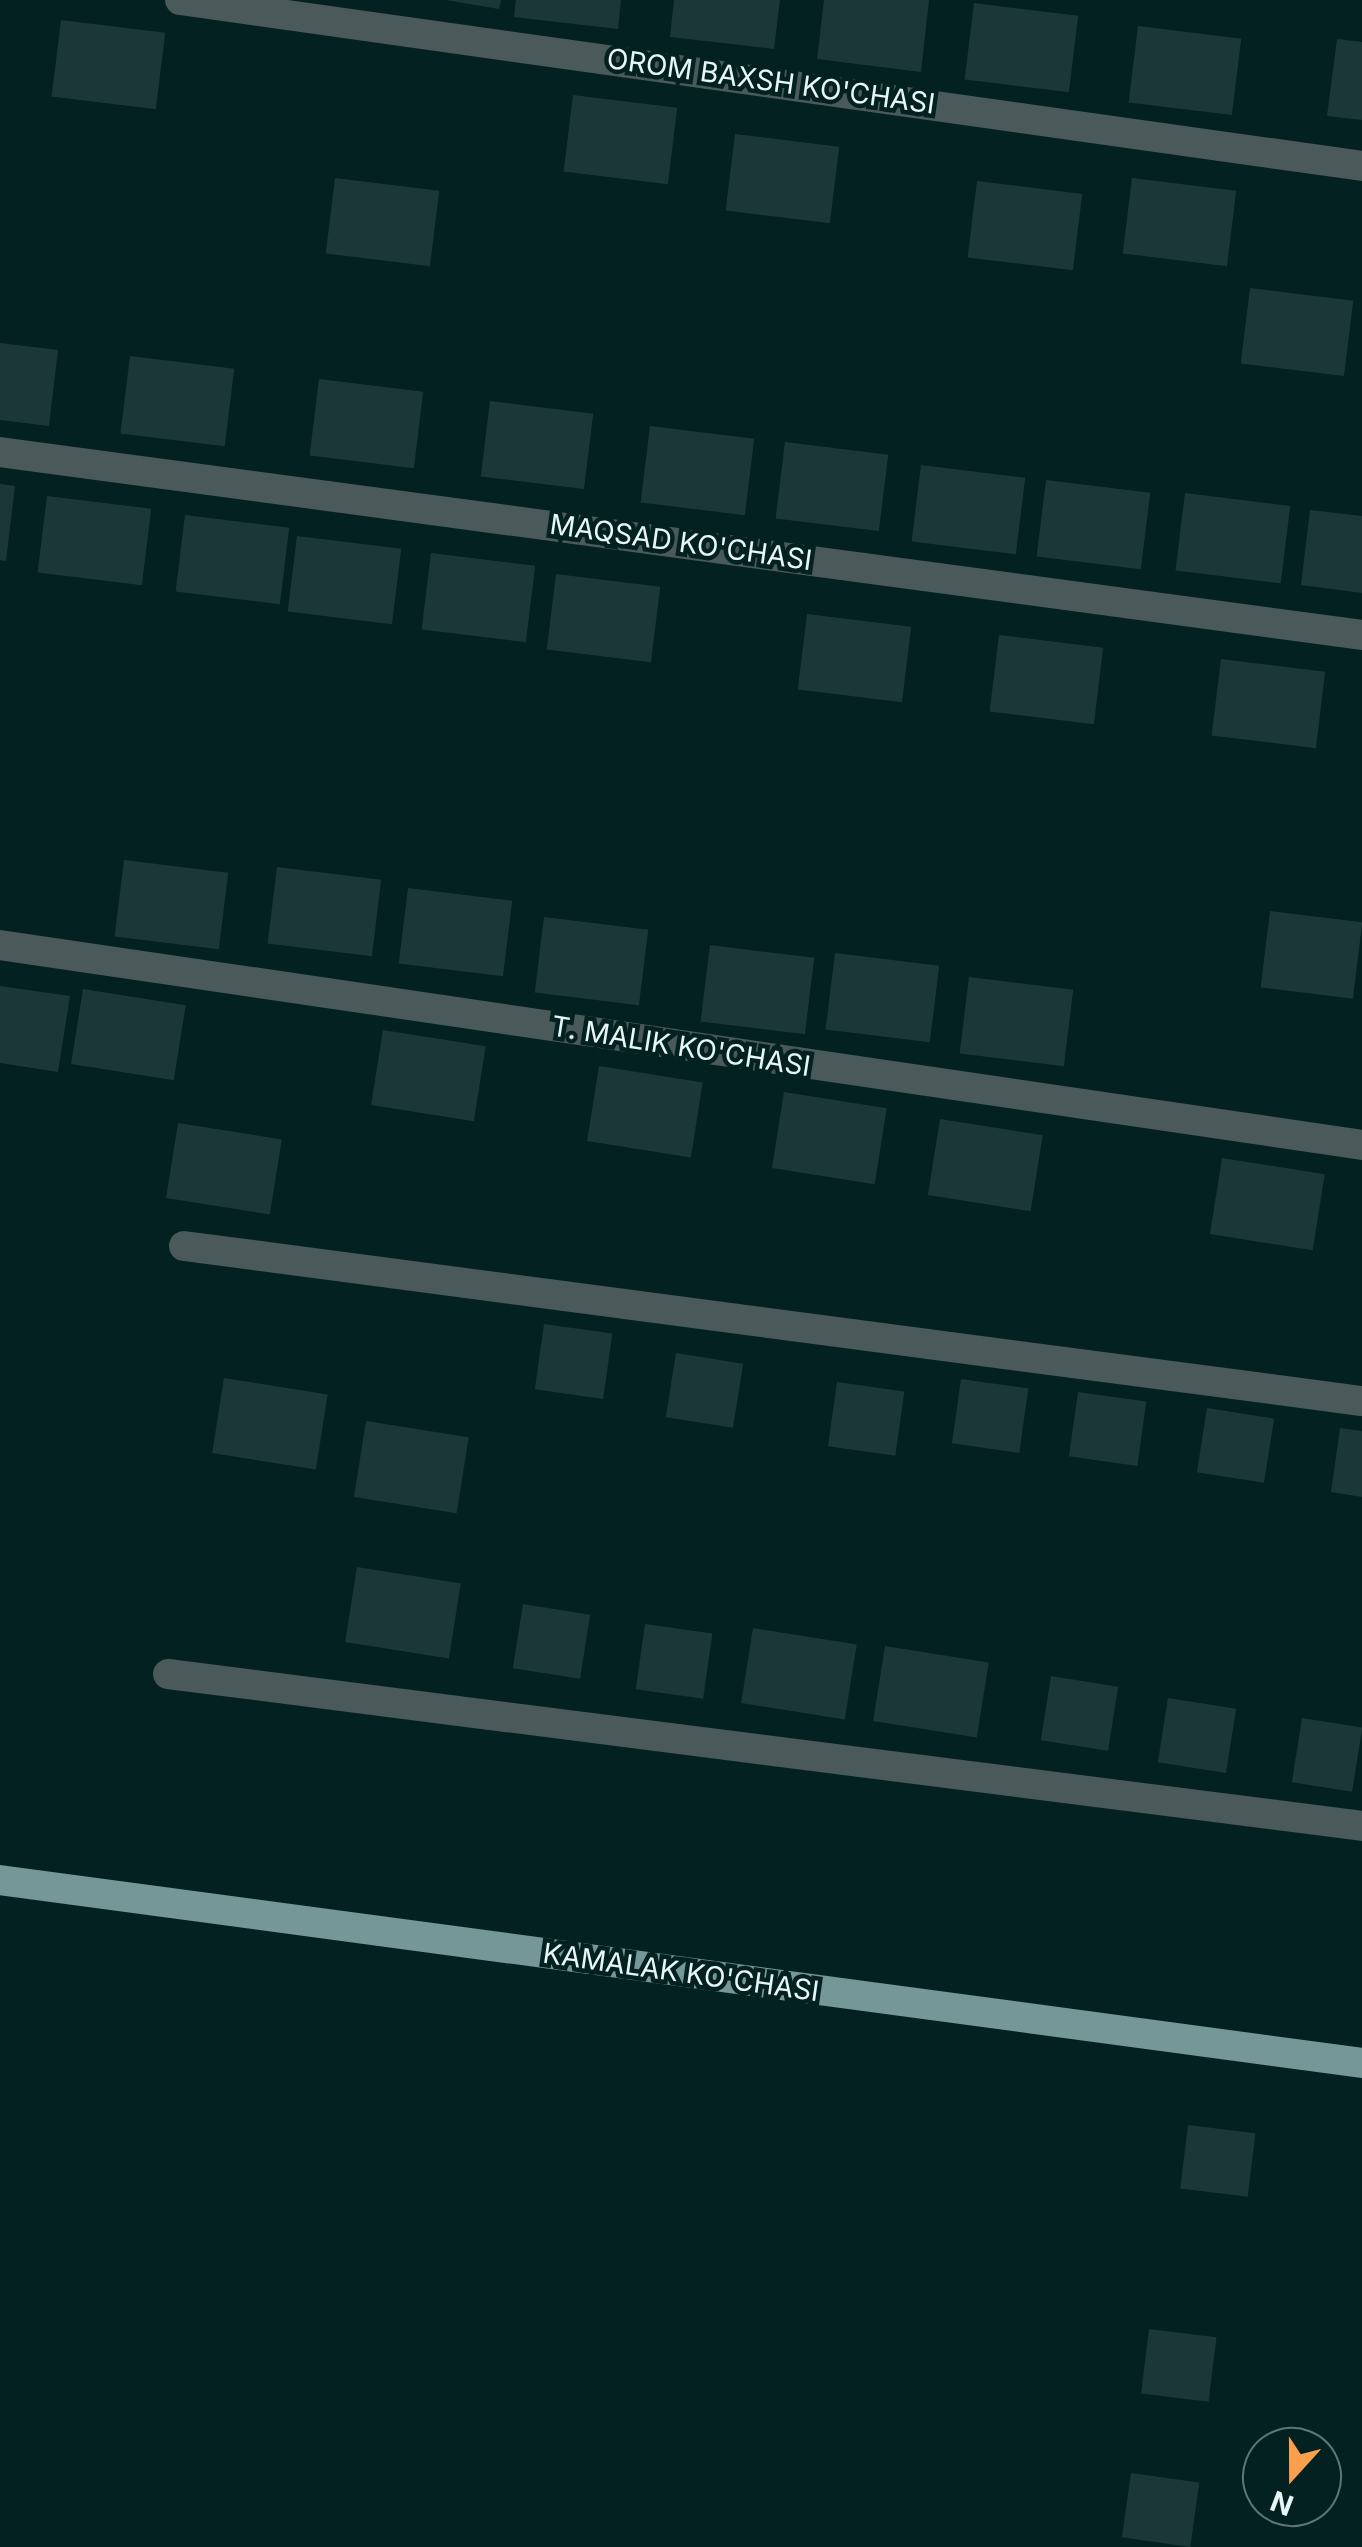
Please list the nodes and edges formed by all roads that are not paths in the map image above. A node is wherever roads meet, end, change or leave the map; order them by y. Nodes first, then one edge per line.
1 (180, 0) edge
2 (1362, 166) edge
3 (0, 452) edge
4 (1362, 634) edge
5 (0, 945) edge
6 (1362, 1145) edge
7 (184, 1246) dead end
8 (1362, 1401) edge
9 (168, 1674) dead end
10 (1362, 1826) edge
11 (0, 1880) edge
12 (1362, 2063) edge

1 - 2 street, OROM BAXSH KO'CHASI
3 - 4 street, MAQSAD KO'CHASI
5 - 6 street, T. MALIK KO'CHASI
7 - 8 street
9 - 10 street
11 - 12 main road, KAMALAK KO'CHASI

